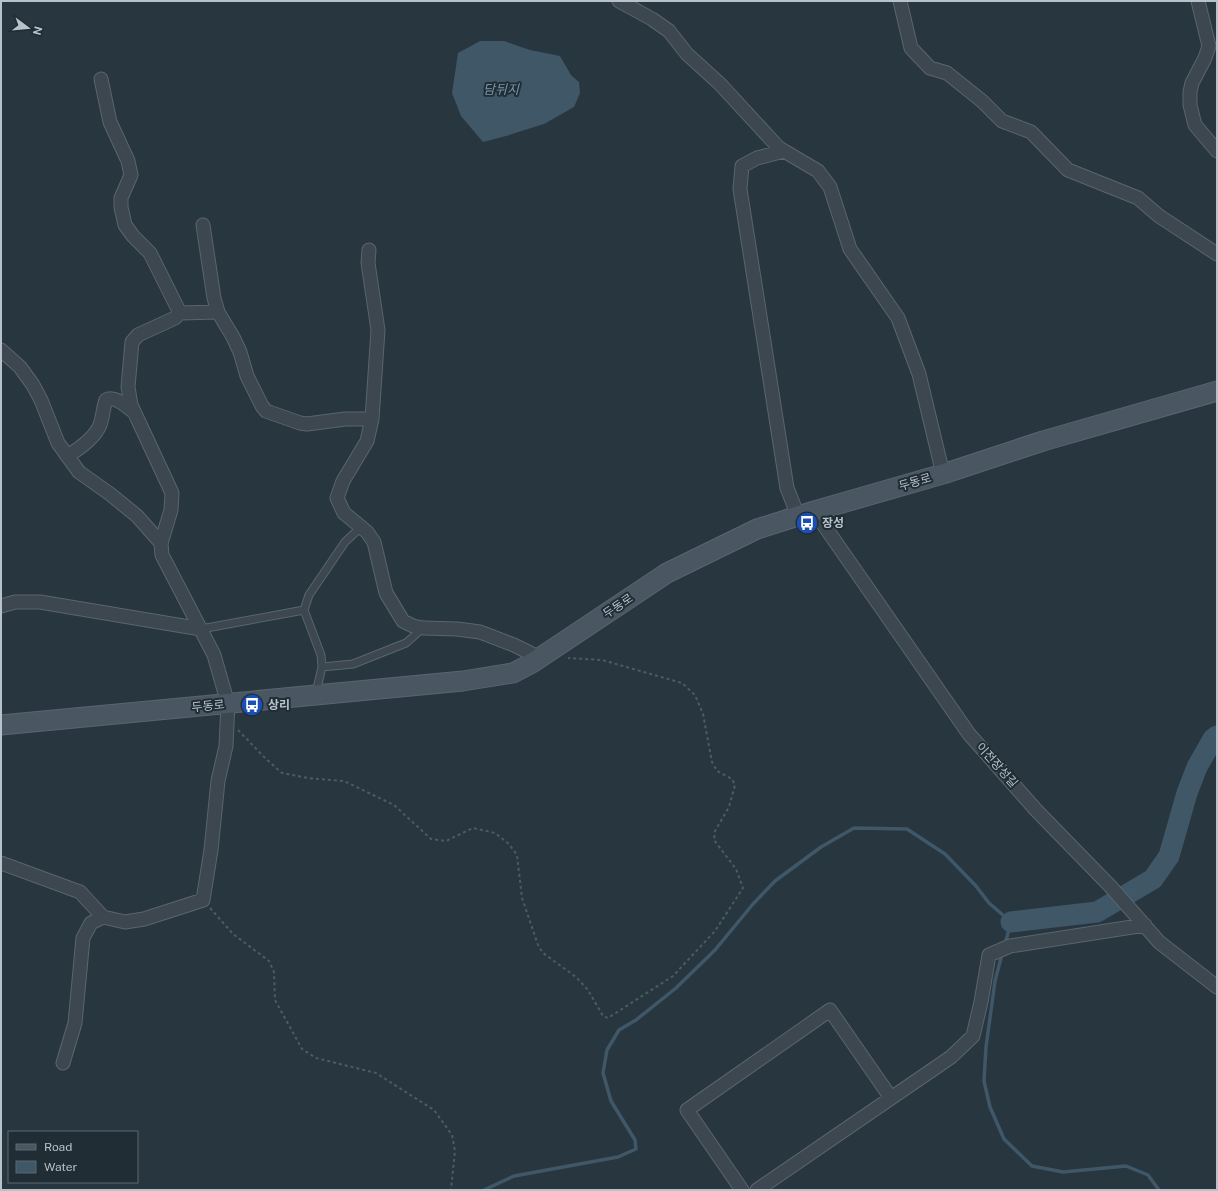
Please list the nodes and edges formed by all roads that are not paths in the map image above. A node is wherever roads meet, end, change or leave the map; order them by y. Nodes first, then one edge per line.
1 (618, 1) edge
2 (900, 1) edge
3 (1198, 1) edge
4 (101, 78) dead end
5 (784, 151) junction
6 (1217, 151) edge
7 (203, 225) dead end
8 (369, 250) dead end
9 (1217, 254) edge
10 (218, 312) junction
11 (180, 313) junction
12 (1, 350) edge
13 (1216, 393) edge
14 (134, 412) junction
15 (372, 420) junction
16 (67, 456) junction
17 (943, 474) junction
18 (806, 513) junction
19 (361, 527) junction
20 (161, 542) junction
21 (1, 606) edge
22 (304, 610) junction
23 (423, 628) junction
24 (201, 630) junction
25 (540, 658) junction
26 (322, 667) junction
27 (316, 695) junction
28 (228, 704) junction
29 (1, 725) edge
30 (1, 863) edge
31 (103, 917) junction
32 (1141, 921) junction
33 (1217, 987) edge
34 (63, 1063) dead end
35 (891, 1098) junction
36 (742, 1190) edge
37 (757, 1190) edge

1 - 5 street
2 - 9 street
3 - 6 street
4 - 11 street
5 - 17 street
5 - 18 street, 이전장성길
7 - 10 street
8 - 15 street
10 - 11 street
10 - 15 street
11 - 14 street
12 - 16 street
13 - 17 main road, 두동로
14 - 16 street
14 - 20 street
15 - 19 street
16 - 20 street
17 - 18 main road, 두동로
18 - 25 main road, 두동로
18 - 32 street, 이전장성길
19 - 22 lane
19 - 23 street
20 - 24 street
21 - 24 street
22 - 24 lane
22 - 26 lane
23 - 25 street
23 - 26 lane
24 - 28 street
25 - 27 main road, 두동로
26 - 27 lane
27 - 28 main road, 두동로
28 - 29 main road, 두동로
28 - 31 street
30 - 31 street
31 - 34 street
32 - 33 street, 이전장성길
32 - 35 street
35 - 36 street
35 - 37 street

